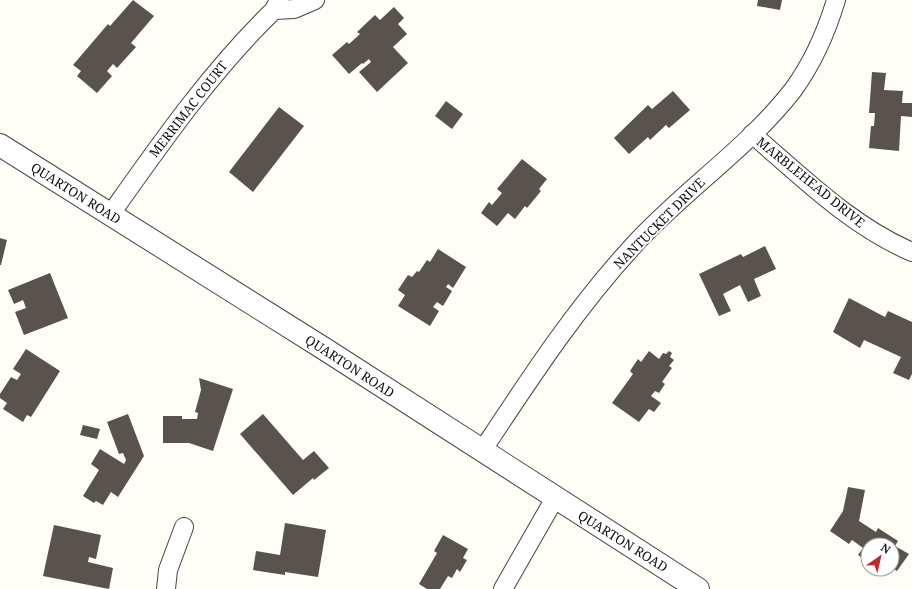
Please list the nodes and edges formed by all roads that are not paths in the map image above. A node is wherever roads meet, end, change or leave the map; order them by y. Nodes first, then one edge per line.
1 (315, 0) edge
2 (836, 0) edge
3 (276, 5) edge
4 (752, 134) junction
5 (0, 145) edge
6 (110, 215) junction
7 (912, 252) edge
8 (482, 451) junction
9 (555, 498) junction
10 (184, 527) dead end
11 (166, 589) edge
12 (503, 589) edge
13 (698, 589) edge

1 - 3 street, MERRIMAC COURT
2 - 4 street, NANTUCKET DRIVE
3 - 6 street, MERRIMAC COURT
4 - 7 street, MARBLEHEAD DRIVE
4 - 8 street, NANTUCKET DRIVE
5 - 6 street, QUARTON ROAD
6 - 8 street, QUARTON ROAD
8 - 9 street, QUARTON ROAD
9 - 12 street
9 - 13 street, QUARTON ROAD
10 - 11 street

